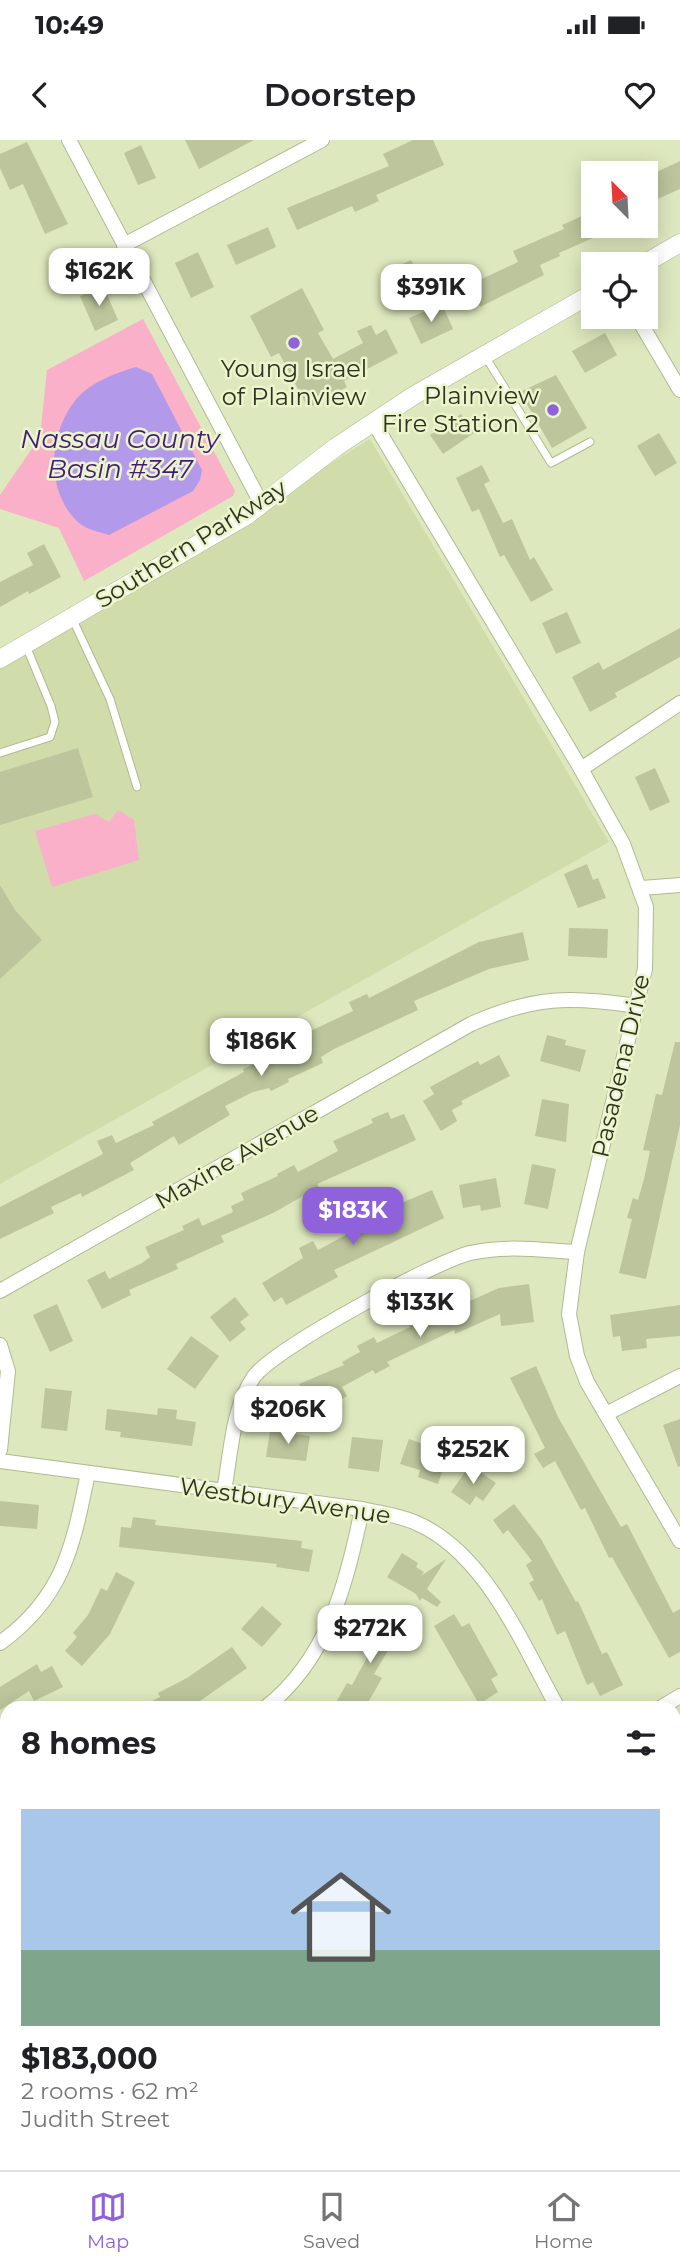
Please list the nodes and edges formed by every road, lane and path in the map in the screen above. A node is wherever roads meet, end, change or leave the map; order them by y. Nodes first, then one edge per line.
1 (69, 140) edge
2 (323, 140) edge
3 (680, 243) edge
4 (124, 245) junction
5 (658, 256) edge
6 (581, 300) edge
7 (644, 329) edge
8 (484, 356) junction
9 (680, 390) edge
10 (374, 423) junction
11 (590, 442) dead end
12 (261, 503) junction
13 (72, 617) junction
14 (26, 644) junction
15 (0, 659) edge
16 (680, 703) edge
17 (0, 753) edge
18 (581, 768) junction
19 (137, 787) dead end
20 (680, 885) edge
21 (642, 888) junction
22 (637, 1006) junction
23 (577, 1252) junction
24 (0, 1291) edge
25 (0, 1345) edge
26 (680, 1377) edge
27 (606, 1414) junction
28 (0, 1450) edge
29 (0, 1461) edge
30 (88, 1474) junction
31 (224, 1491) junction
32 (362, 1509) junction
33 (680, 1541) edge
34 (0, 1643) edge
35 (272, 1701) edge
36 (554, 1701) edge

1 - 4 street
2 - 4 street
3 - 5 street
4 - 12 street
6 - 8 street, Southern Parkway
7 - 9 street
8 - 10 street, Southern Parkway
8 - 11 lane
10 - 12 street, Southern Parkway
10 - 18 street, Pasadena Drive
12 - 13 street, Southern Parkway
13 - 14 street, Southern Parkway
13 - 19 lane
14 - 15 street, Southern Parkway
14 - 17 lane
16 - 18 street
18 - 21 street, Pasadena Drive
20 - 21 street
21 - 22 street, Pasadena Drive
22 - 23 street, Pasadena Drive
22 - 24 street, Maxine Avenue
23 - 27 street, Pasadena Drive
23 - 31 street
25 - 28 street
26 - 27 street
27 - 33 street, Pasadena Drive
29 - 30 street, Westbury Avenue
30 - 31 street, Westbury Avenue
30 - 34 street
31 - 32 street, Westbury Avenue
32 - 35 street
32 - 36 street, Westbury Avenue

